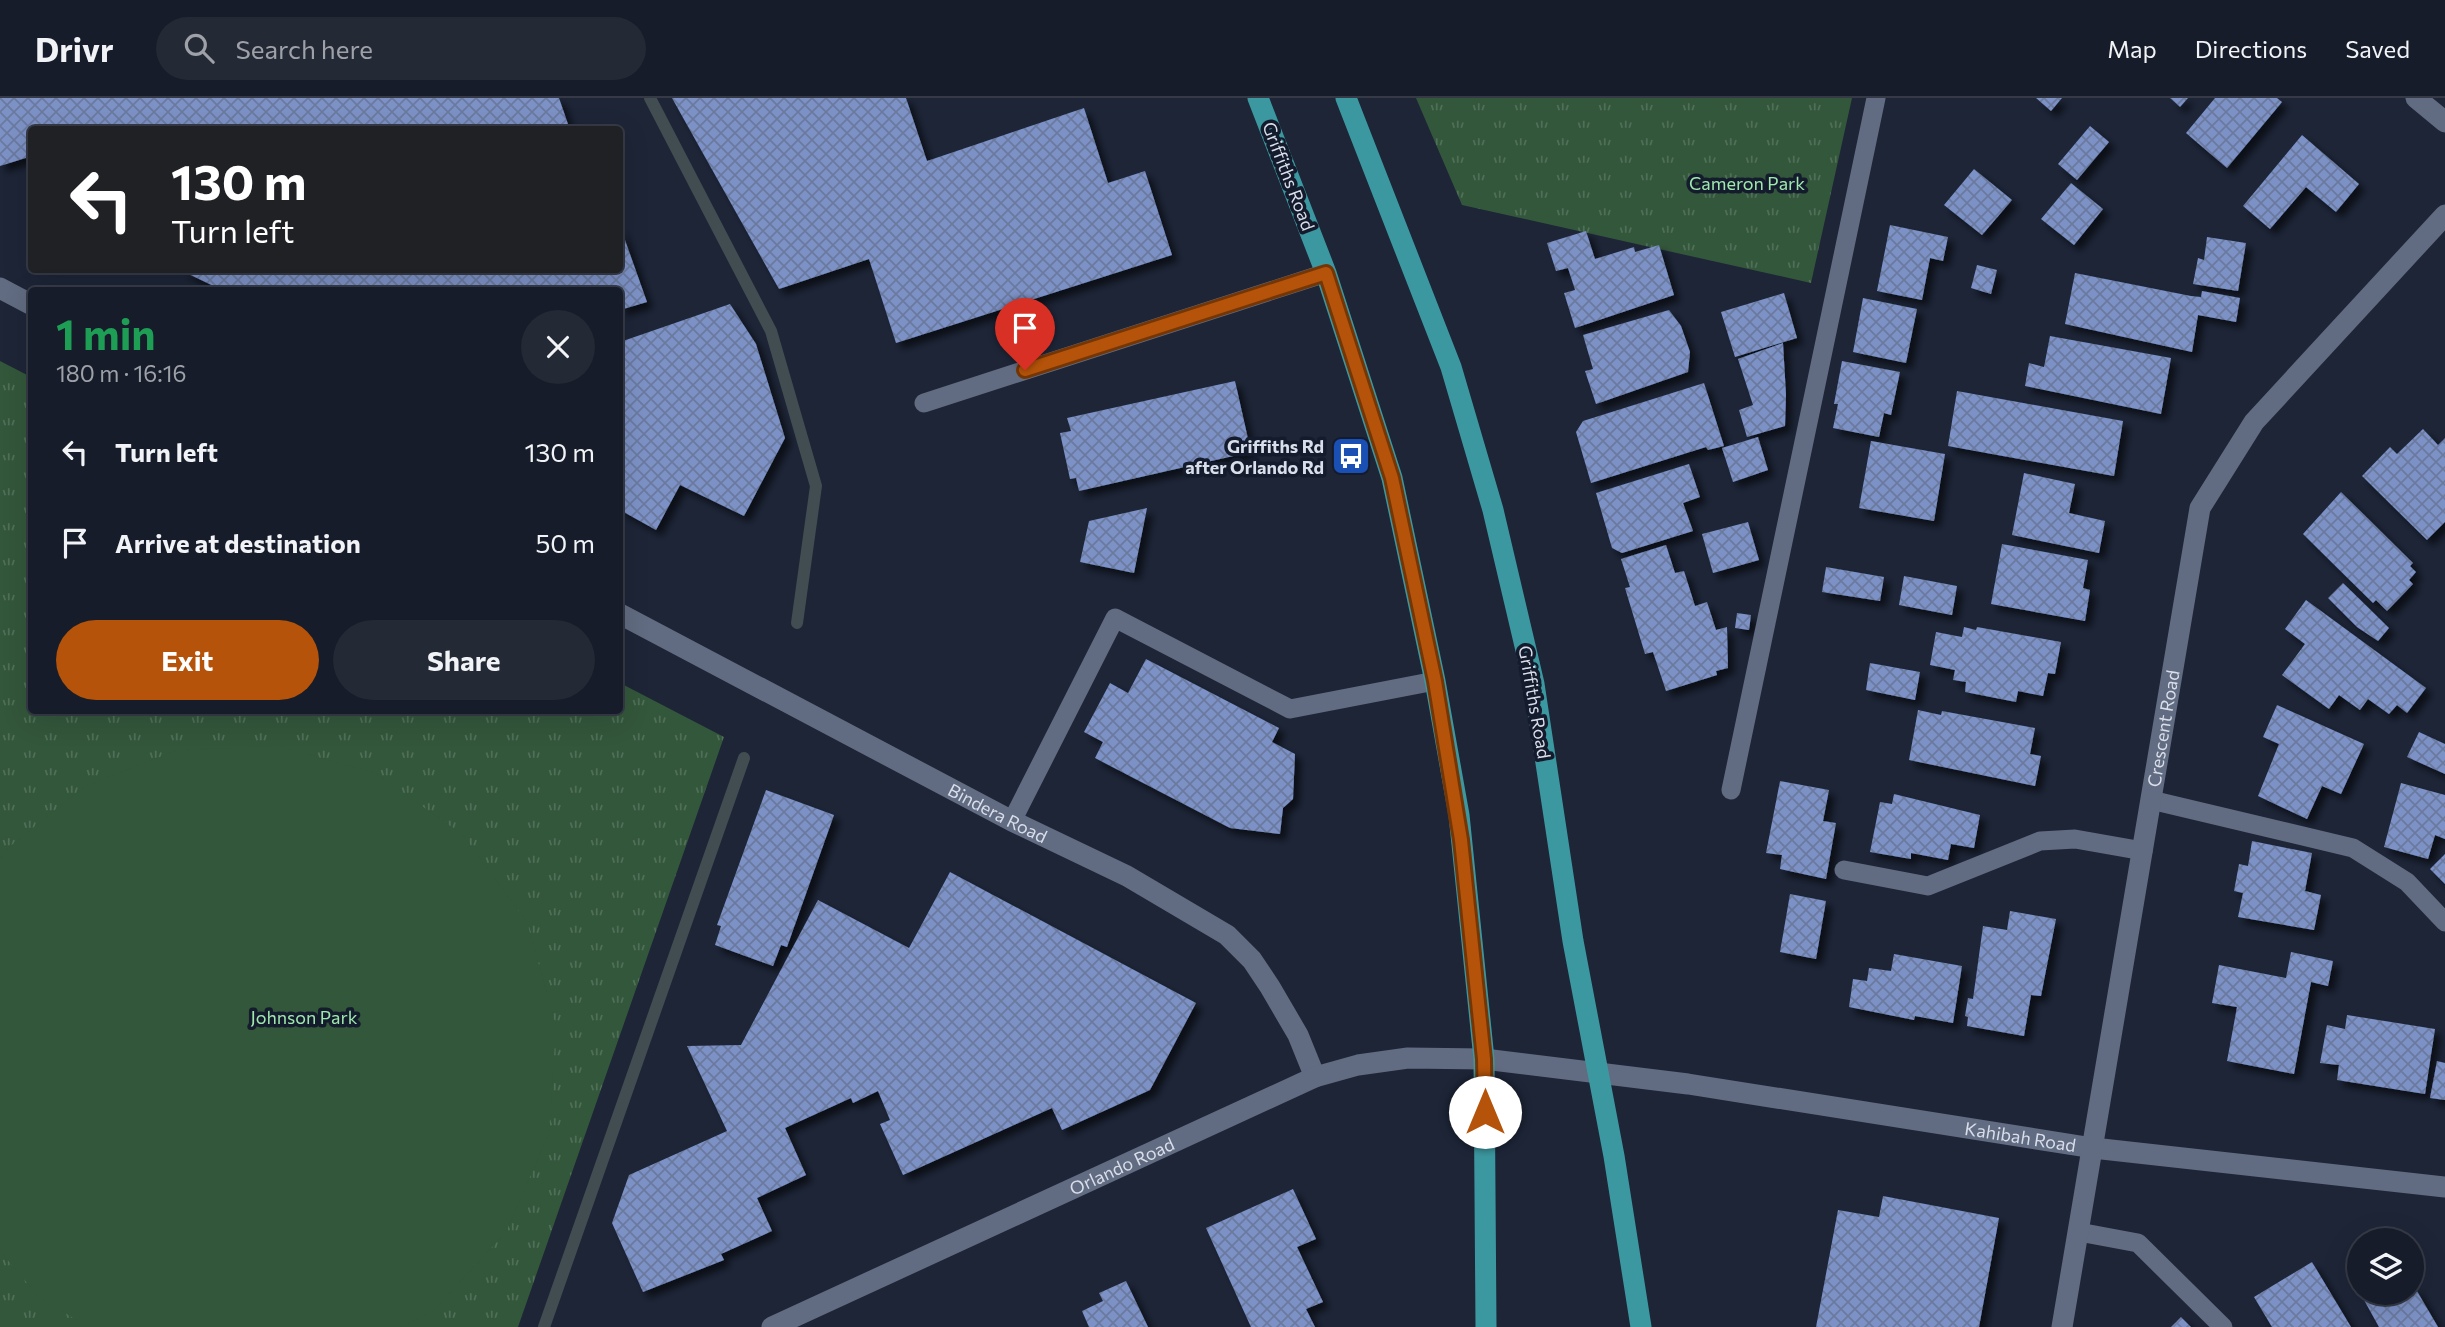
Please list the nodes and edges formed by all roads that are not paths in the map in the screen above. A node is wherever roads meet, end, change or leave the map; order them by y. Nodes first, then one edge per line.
1 (1258, 98) edge
2 (1346, 98) edge
3 (1876, 98) edge
4 (2416, 98) edge
5 (2445, 122) edge
6 (2445, 215) edge
7 (1326, 273) junction
8 (0, 288) edge
9 (28, 303) edge
10 (924, 403) dead end
11 (623, 616) edge
12 (1435, 681) junction
13 (1731, 790) dead end
14 (2151, 800) junction
15 (1012, 821) junction
16 (2143, 850) junction
17 (1844, 870) dead end
18 (2445, 922) edge
19 (1484, 1059) junction
20 (1598, 1072) junction
21 (1315, 1077) junction
22 (2093, 1148) junction
23 (2445, 1187) edge
24 (2079, 1232) junction
25 (772, 1327) edge
26 (1486, 1327) edge
27 (1641, 1327) edge
28 (2062, 1327) edge
29 (2223, 1327) edge

1 - 7 highway, Griffiths Road
2 - 20 highway, Griffiths Road
3 - 13 lane
4 - 5 street
6 - 14 street, Crescent Road
7 - 10 lane
7 - 12 highway, Griffiths Road
8 - 9 street
11 - 15 street, Bindera Road
12 - 15 lane
12 - 19 highway, Griffiths Road
14 - 16 street, Crescent Road
14 - 18 lane
15 - 21 street, Bindera Road
16 - 17 lane
16 - 22 street, Crescent Road
19 - 20 street, Kahibah Road
19 - 21 street, Orlando Road
19 - 26 highway, Griffiths Road
20 - 22 street, Kahibah Road
20 - 27 highway, Griffiths Road
21 - 25 street, Orlando Road
22 - 23 street, Kahibah Road
22 - 24 street, Crescent Road
24 - 28 street, Crescent Road
24 - 29 lane

